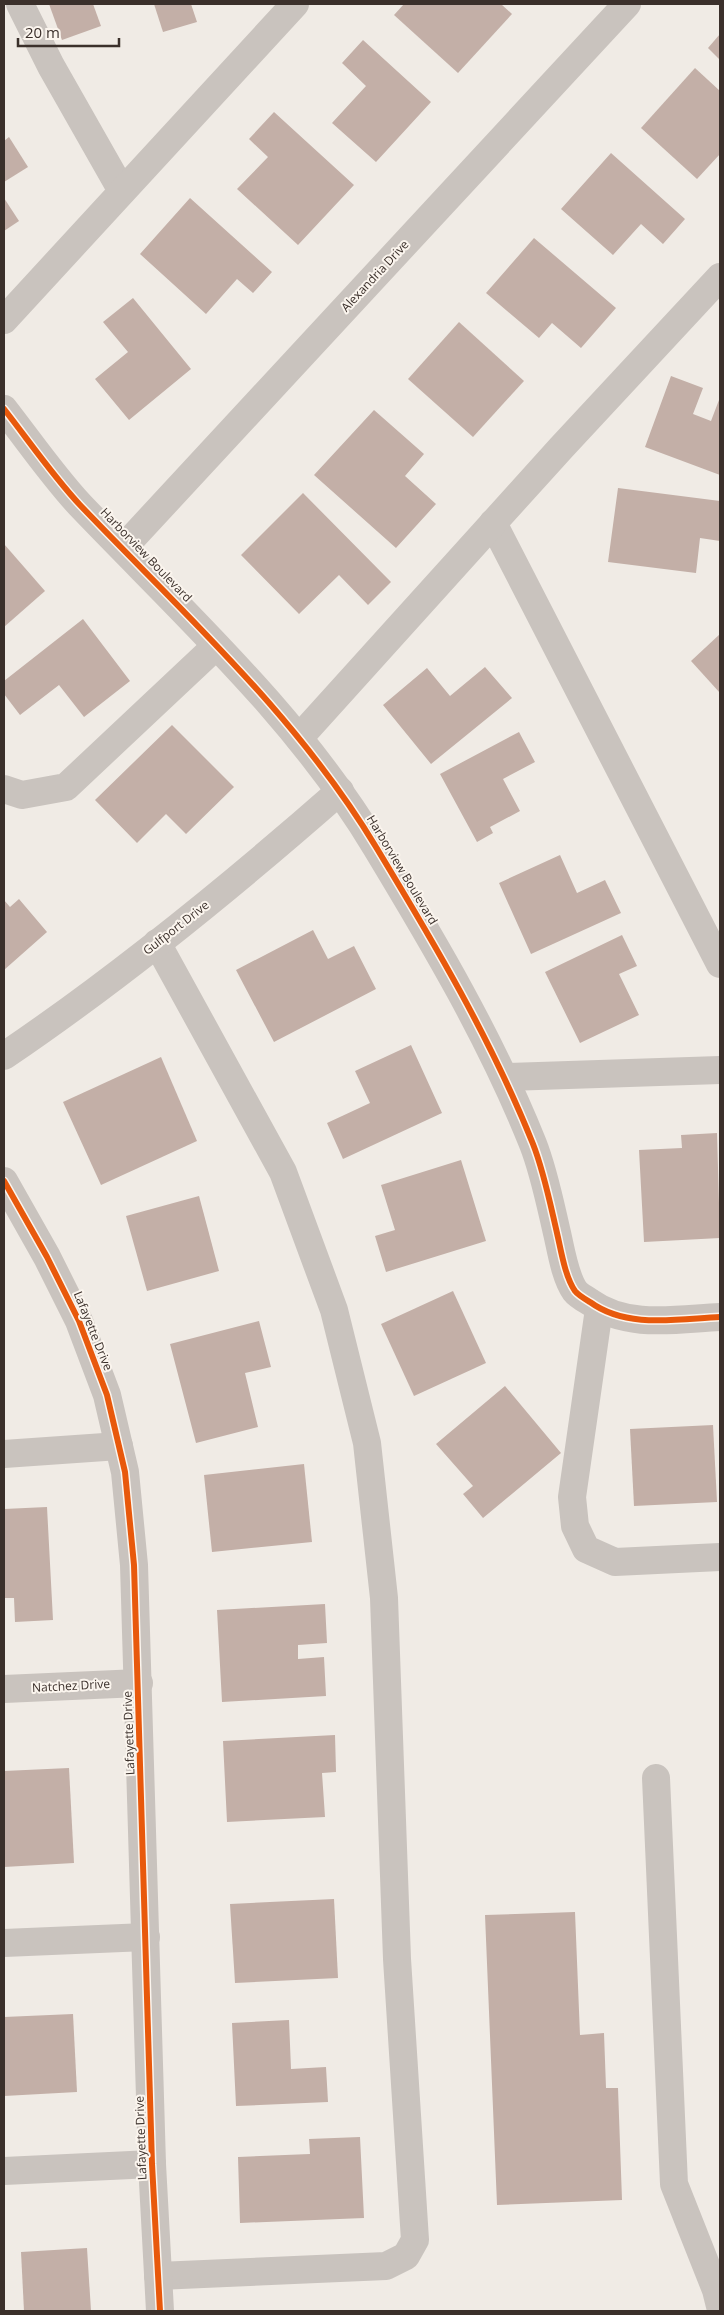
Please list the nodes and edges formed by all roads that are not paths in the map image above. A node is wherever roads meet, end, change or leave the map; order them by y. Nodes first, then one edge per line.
1 (20, 4) edge
2 (295, 4) edge
3 (627, 4) edge
4 (122, 191) junction
5 (720, 277) edge
6 (4, 320) edge
7 (4, 409) edge
8 (494, 523) junction
9 (123, 548) junction
10 (216, 646) junction
11 (299, 738) junction
12 (4, 789) edge
13 (340, 791) junction
14 (157, 943) junction
15 (720, 964) edge
16 (4, 1056) edge
17 (720, 1070) edge
18 (506, 1077) junction
19 (4, 1181) edge
20 (599, 1309) junction
21 (720, 1317) edge
22 (119, 1446) junction
23 (4, 1454) edge
24 (720, 1557) edge
25 (139, 1683) junction
26 (4, 1690) edge
27 (656, 1778) dead end
28 (146, 1937) junction
29 (4, 1942) edge
30 (152, 2164) junction
31 (4, 2171) edge
32 (158, 2276) junction
33 (720, 2306) edge
34 (160, 2311) edge

1 - 4 street
2 - 4 street
3 - 9 street, Alexandria Drive
4 - 6 street
5 - 8 street
7 - 9 street, Harborview Boulevard
8 - 11 street
8 - 15 street
9 - 10 street, Harborview Boulevard
10 - 11 street, Harborview Boulevard
10 - 12 street
11 - 13 street, Harborview Boulevard
13 - 14 street, Gulfport Drive
13 - 18 street, Harborview Boulevard
14 - 16 street, Gulfport Drive
14 - 32 street
17 - 18 street
18 - 20 street, Harborview Boulevard
19 - 22 street, Lafayette Drive
20 - 21 street, Harborview Boulevard
20 - 24 street
22 - 23 street
22 - 25 street, Lafayette Drive
25 - 26 street, Natchez Drive
25 - 28 street, Lafayette Drive
27 - 33 street
28 - 29 street
28 - 30 street, Lafayette Drive
30 - 31 street
30 - 32 street, Lafayette Drive
32 - 34 street, Lafayette Drive

